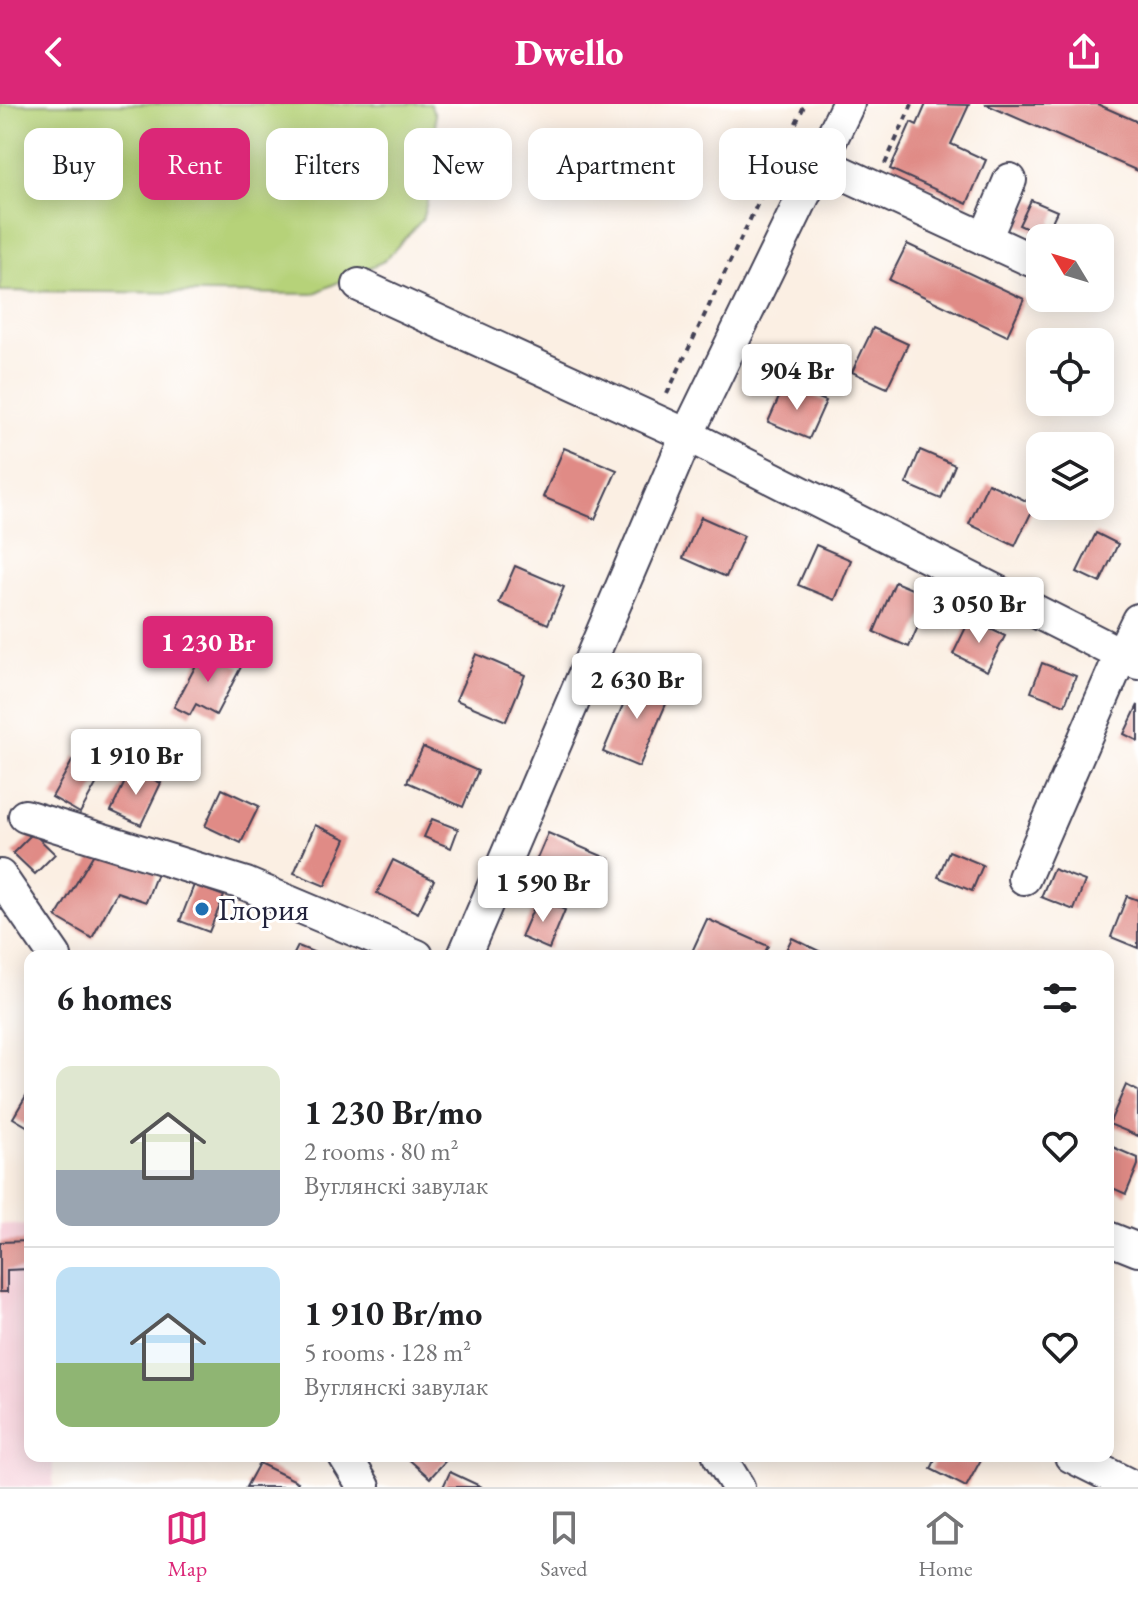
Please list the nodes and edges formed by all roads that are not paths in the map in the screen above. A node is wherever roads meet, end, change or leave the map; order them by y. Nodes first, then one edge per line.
1 (848, 104) edge
2 (837, 128) edge
3 (846, 174) edge
4 (1010, 180) dead end
5 (803, 200) edge
6 (985, 239) junction
7 (1026, 258) edge
8 (359, 285) dead end
9 (687, 435) junction
10 (1138, 620) edge
11 (1129, 659) edge
12 (25, 816) dead end
13 (0, 876) edge
14 (1024, 878) dead end
15 (51, 950) edge
16 (403, 950) edge
17 (467, 950) edge
18 (349, 1462) edge
19 (723, 1462) edge
20 (1083, 1462) edge
21 (364, 1487) edge
22 (738, 1487) edge
23 (1133, 1487) edge

1 - 2 street
3 - 6 street
4 - 6 street
5 - 9 street
6 - 7 street
8 - 9 street
9 - 11 street
9 - 17 street
10 - 11 street
11 - 14 street
12 - 16 street
13 - 15 street
18 - 21 street
19 - 22 street
20 - 23 street

